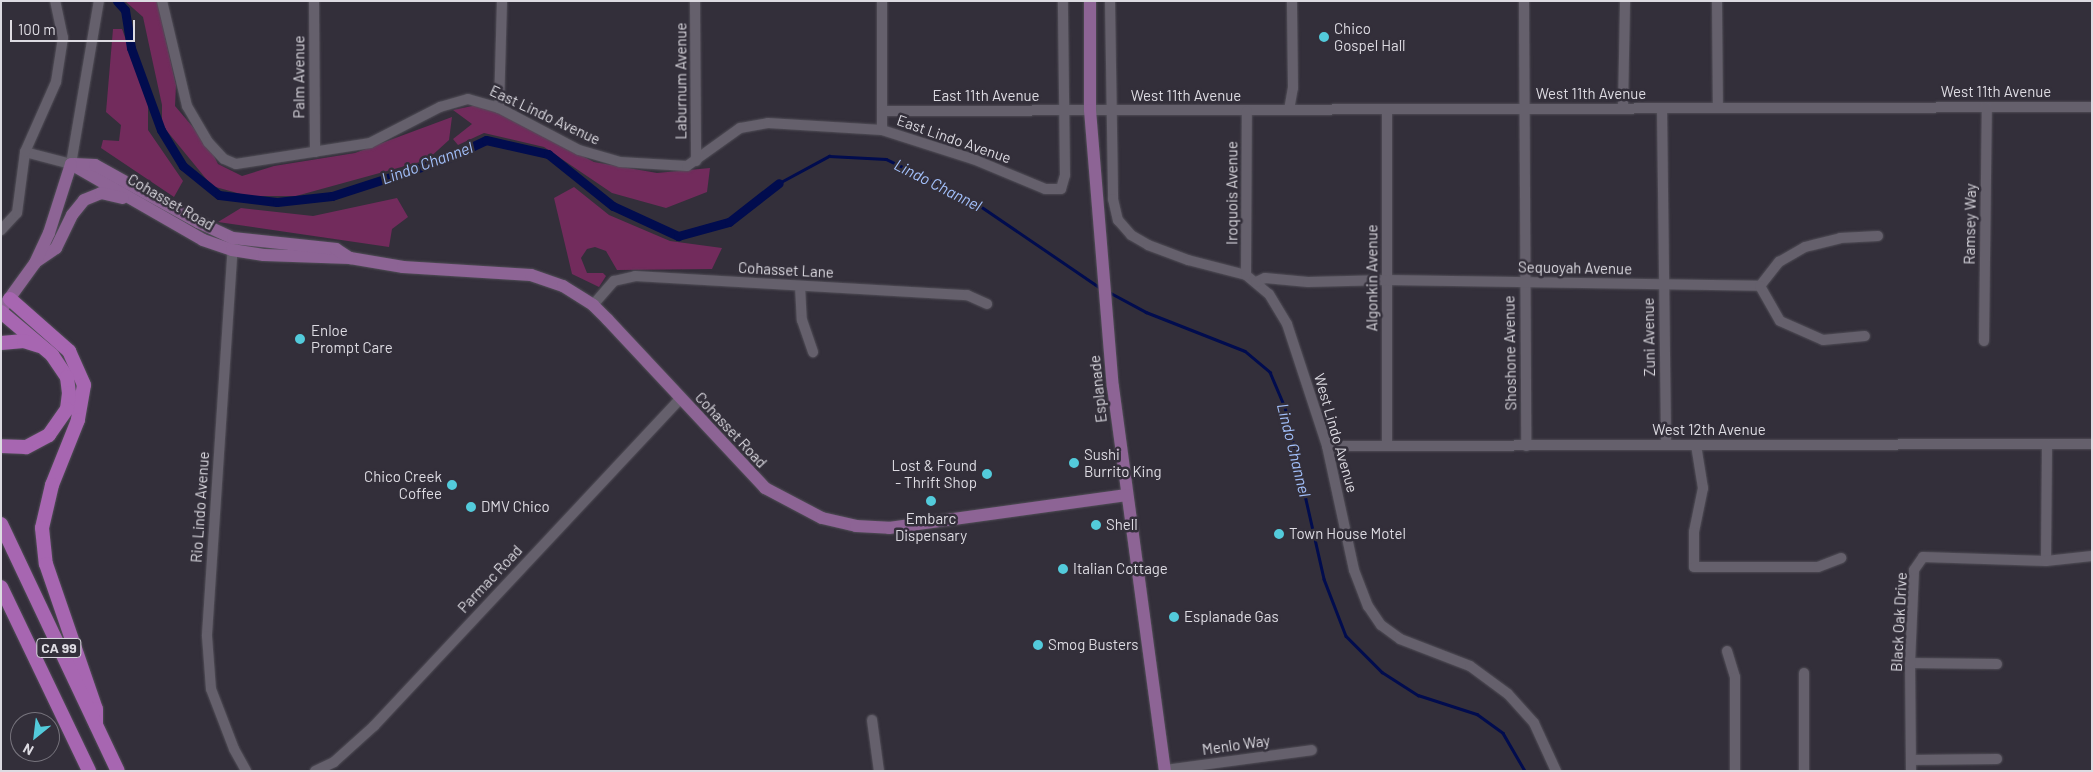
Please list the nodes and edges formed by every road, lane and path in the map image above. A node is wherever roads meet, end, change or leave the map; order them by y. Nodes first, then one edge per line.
1 (55, 1) edge
2 (162, 1) edge
3 (314, 1) edge
4 (502, 1) edge
5 (695, 1) edge
6 (882, 1) edge
7 (1063, 1) edge
8 (1090, 1) edge
9 (1110, 1) edge
10 (1292, 1) edge
11 (1524, 1) edge
12 (1624, 1) edge
13 (1717, 1) edge
14 (99, 4) edge
15 (1987, 107) junction
16 (2092, 107) edge
17 (499, 108) junction
18 (1622, 108) junction
19 (1662, 108) junction
20 (1718, 108) junction
21 (1525, 109) junction
22 (1090, 110) junction
23 (1111, 110) junction
24 (1289, 110) junction
25 (1387, 110) junction
26 (1064, 111) junction
27 (1247, 111) junction
28 (882, 112) junction
29 (882, 130) junction
30 (25, 152) junction
31 (315, 152) junction
32 (696, 161) junction
33 (71, 164) junction
34 (150, 209) junction
35 (1, 230) edge
36 (1878, 236) dead end
37 (233, 244) junction
38 (35, 263) junction
39 (1246, 276) junction
40 (1387, 280) junction
41 (1256, 282) junction
42 (1523, 282) junction
43 (1662, 284) junction
44 (800, 286) junction
45 (1760, 286) junction
46 (988, 304) dead end
47 (593, 305) junction
48 (4, 307) edge
49 (1865, 336) dead end
50 (1984, 341) dead end
51 (1, 343) edge
52 (42, 347) junction
53 (814, 352) dead end
54 (680, 399) junction
55 (2046, 444) junction
56 (2092, 444) edge
57 (1666, 445) junction
58 (1696, 445) junction
59 (1, 446) edge
60 (1327, 446) junction
61 (1387, 446) junction
62 (1526, 446) junction
63 (1127, 495) junction
64 (1, 524) edge
65 (2092, 556) edge
66 (1841, 558) dead end
67 (2046, 561) junction
68 (1, 587) edge
69 (1727, 652) dead end
70 (1910, 664) junction
71 (1996, 664) dead end
72 (1804, 673) dead end
73 (872, 720) dead end
74 (96, 724) junction
75 (1312, 750) dead end
76 (1997, 759) dead end
77 (1912, 760) junction
78 (1165, 770) edge
79 (89, 771) edge
80 (118, 771) edge
81 (246, 771) edge
82 (315, 771) edge
83 (879, 771) edge
84 (1556, 771) edge
85 (1735, 771) edge
86 (1804, 771) edge
87 (1911, 771) edge

1 - 30 street
2 - 31 street, East Lindo Avenue
3 - 31 street, Palm Avenue
4 - 17 street
5 - 32 street, Laburnum Avenue
6 - 28 street
7 - 26 street
8 - 22 main road, Esplanade
9 - 23 street, West Lindo Avenue
10 - 24 street
11 - 21 street, Shoshone Avenue
12 - 18 street
13 - 20 street
14 - 33 street
15 - 16 street, West 11th Avenue
15 - 20 street, West 11th Avenue
15 - 50 street, Ramsey Way
17 - 31 street, East Lindo Avenue
17 - 32 street, East Lindo Avenue
18 - 19 street, West 11th Avenue
18 - 21 street, West 11th Avenue
19 - 20 street, West 11th Avenue
19 - 43 street, Zuni Avenue
21 - 25 street, West 11th Avenue
21 - 42 street, Shoshone Avenue
22 - 23 street, West 11th Avenue
22 - 26 street, East 11th Avenue
22 - 63 main road, Esplanade
23 - 27 street, West 11th Avenue
23 - 39 street, West Lindo Avenue
24 - 25 street, West 11th Avenue
24 - 27 street, West 11th Avenue
25 - 40 street, Algonkin Avenue
26 - 28 street, East 11th Avenue
26 - 29 street, East Lindo Avenue
27 - 39 street, Iroquois Avenue
28 - 29 street
29 - 32 street, East Lindo Avenue
30 - 33 street
30 - 35 street
33 - 34 main road, Cohasset Road
33 - 37 main road, Cohasset Road
33 - 38 main road
34 - 37 main road, Cohasset Road
34 - 38 main road
36 - 45 street
37 - 47 main road, Cohasset Road
37 - 81 street, Rio Lindo Avenue
38 - 48 main road
39 - 41 street, West Lindo Avenue
40 - 41 street, Sequoyah Avenue
40 - 42 street, Sequoyah Avenue
40 - 61 street, Algonkin Avenue
41 - 60 street, West Lindo Avenue
42 - 43 street, Sequoyah Avenue
42 - 62 street, Shoshone Avenue
43 - 45 street, Sequoyah Avenue
43 - 57 street, Zuni Avenue
44 - 46 street, Cohasset Lane
44 - 47 street, Cohasset Lane
44 - 53 street
45 - 49 street
47 - 54 main road, Cohasset Road
48 - 52 highway
48 - 74 highway
51 - 52 highway
52 - 59 highway
54 - 63 main road, Cohasset Road
54 - 82 street, Parmac Road
55 - 56 street, West 12th Avenue
55 - 58 street, West 12th Avenue
55 - 67 street
57 - 58 street, West 12th Avenue
57 - 62 street, West 12th Avenue
58 - 66 street
60 - 61 street, West 12th Avenue
60 - 84 street, West Lindo Avenue
61 - 62 street, West 12th Avenue
63 - 78 main road, Esplanade
64 - 74 highway, CA 99
65 - 67 street, Black Oak Drive
67 - 70 street, Black Oak Drive
68 - 79 highway, CA 99
69 - 85 street
70 - 71 street
70 - 77 street, Black Oak Drive
72 - 86 street
73 - 83 street
74 - 80 highway, CA 99
75 - 78 street, Menlo Way
76 - 77 street
77 - 87 street, Black Oak Drive

